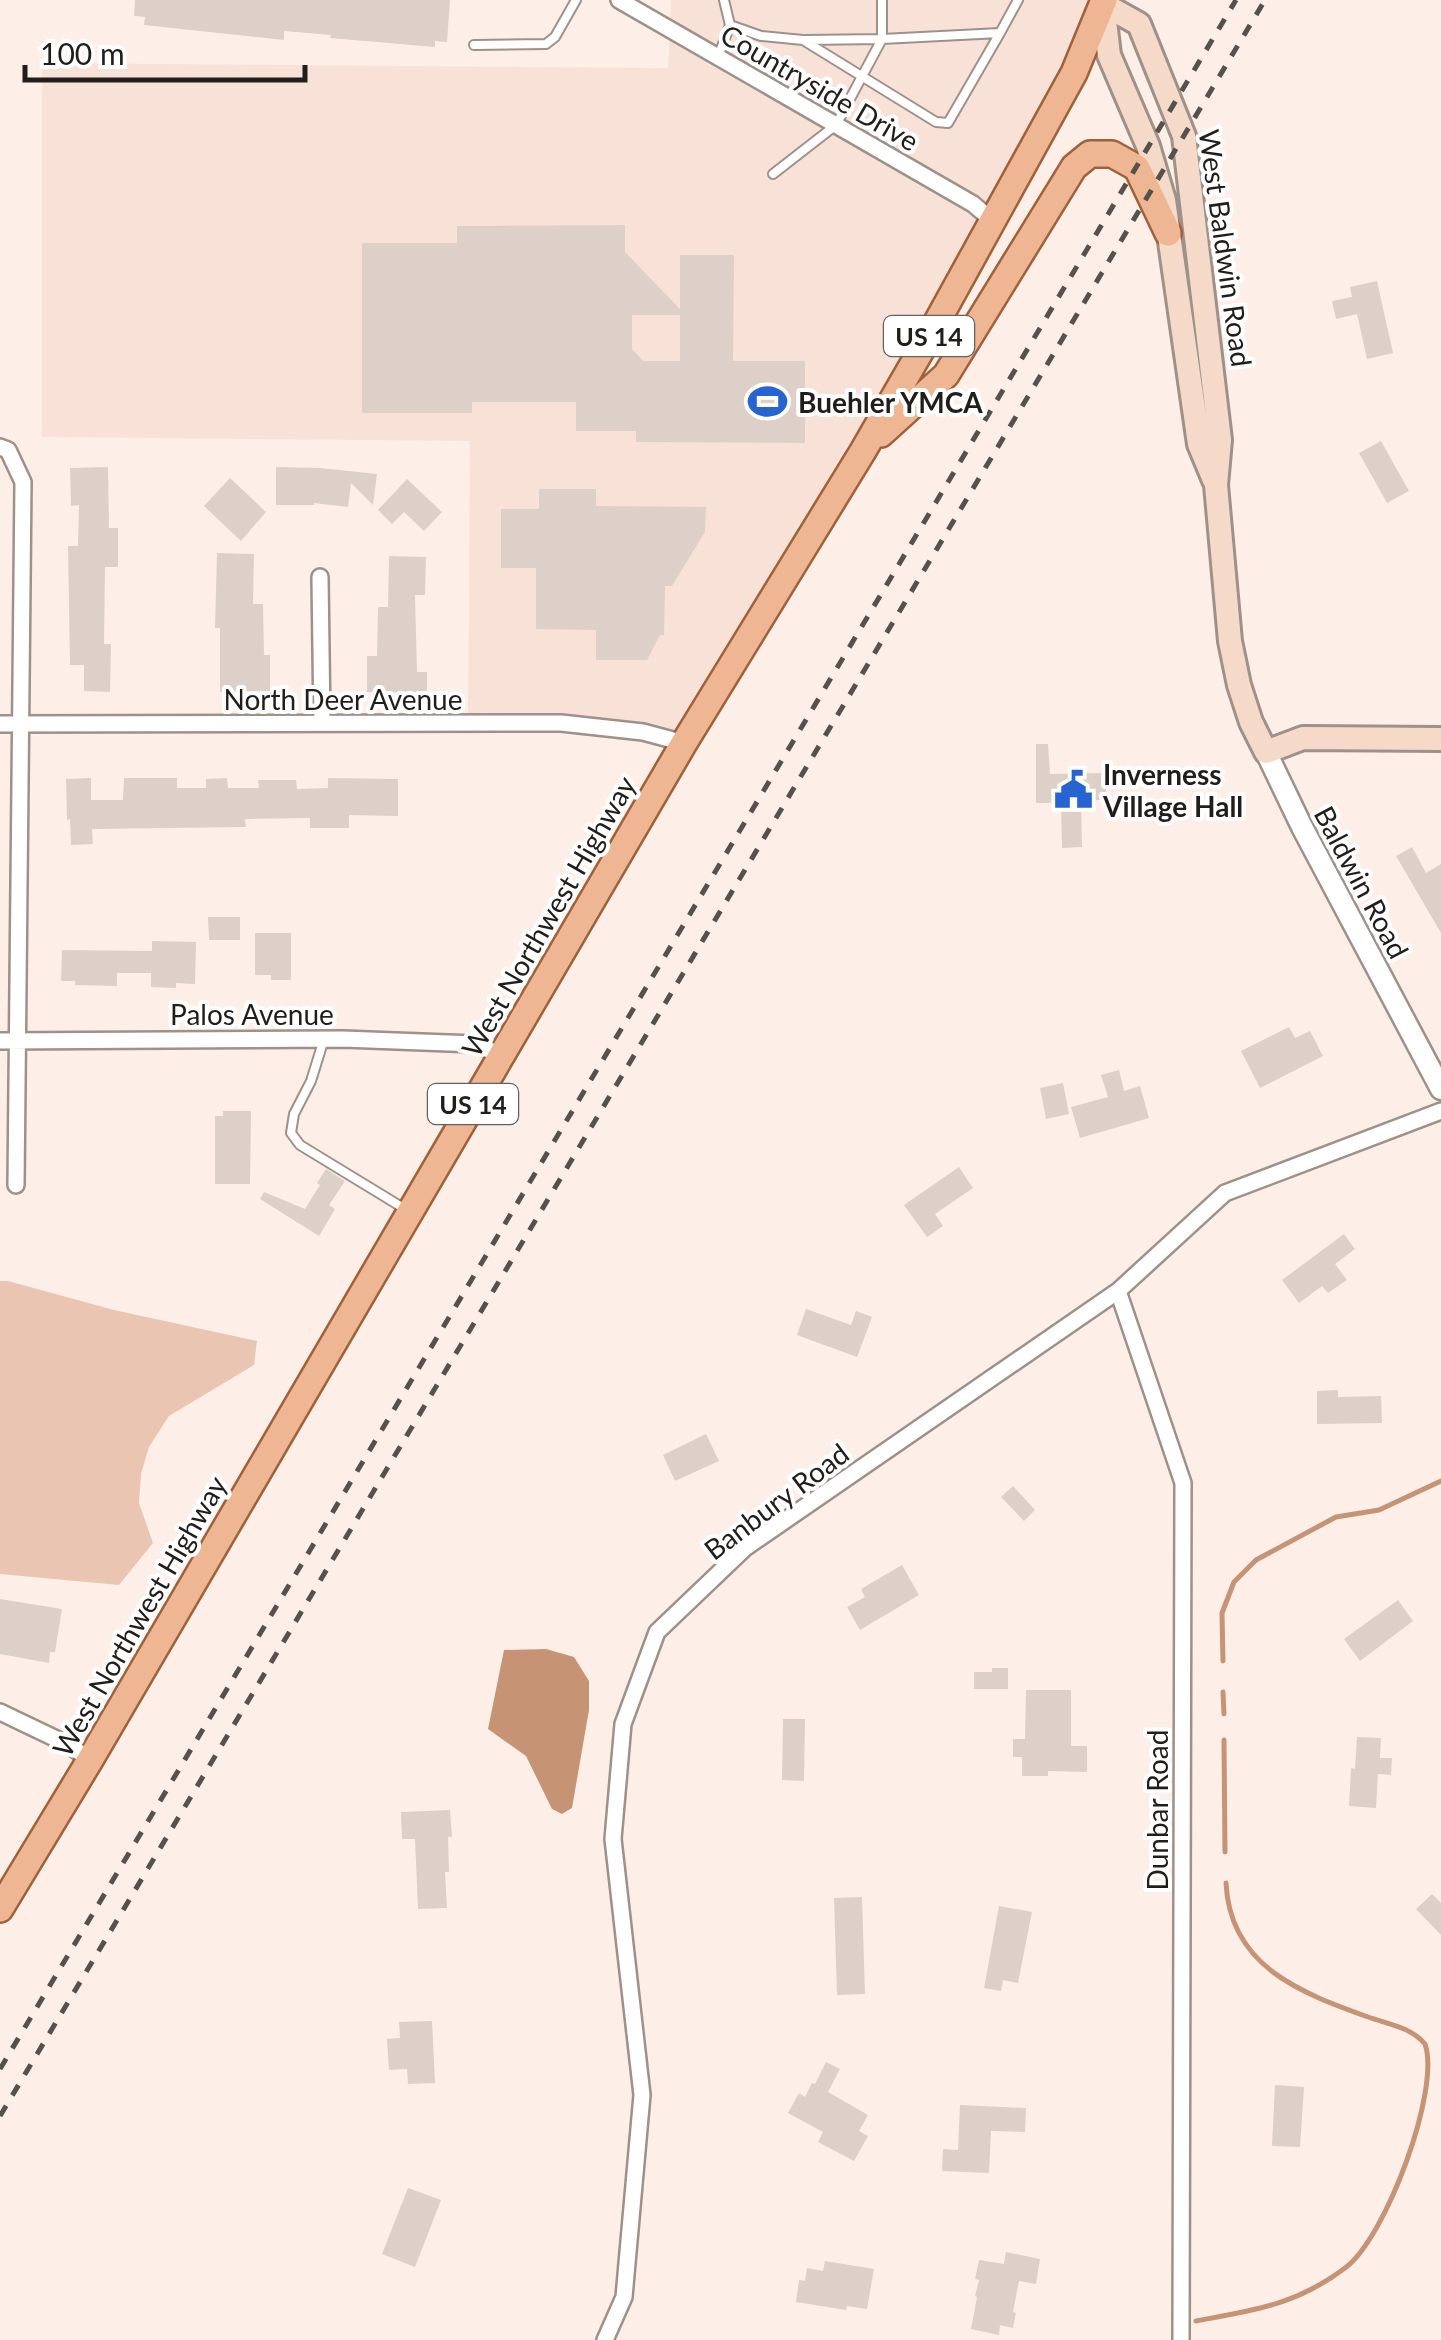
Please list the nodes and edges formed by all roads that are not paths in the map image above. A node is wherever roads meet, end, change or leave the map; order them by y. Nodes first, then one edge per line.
1 (576, 0) edge
2 (619, 0) edge
3 (724, 0) edge
4 (882, 0) edge
5 (1018, 0) edge
6 (1103, 2) edge
7 (730, 25) junction
8 (1000, 32) junction
9 (882, 39) junction
10 (803, 40) junction
11 (474, 45) dead end
12 (718, 57) junction
13 (862, 77) junction
14 (836, 124) junction
15 (773, 174) dead end
16 (993, 220) junction
17 (1168, 233) junction
18 (4, 449) edge
19 (863, 451) junction
20 (1216, 485) junction
21 (320, 577) dead end
22 (0, 724) edge
23 (20, 724) junction
24 (322, 724) junction
25 (1441, 739) edge
26 (684, 743) junction
27 (1266, 752) junction
28 (324, 1039) junction
29 (8, 1041) edge
30 (502, 1055) junction
31 (1441, 1089) edge
32 (1441, 1111) edge
33 (16, 1185) dead end
34 (409, 1211) junction
35 (1118, 1291) junction
36 (0, 1712) edge
37 (90, 1760) junction
38 (0, 1908) edge
39 (605, 2340) edge
40 (1181, 2340) edge

1 - 11 lane
2 - 12 street, Countryside Drive
3 - 7 lane
4 - 9 lane
5 - 8 lane
6 - 16 main road, West Northwest Highway / US 14
6 - 17 main road, West Baldwin Road
6 - 20 main road, West Baldwin Road
7 - 10 lane
7 - 12 lane
8 - 9 lane
8 - 13 lane
9 - 10 lane
9 - 13 lane
10 - 13 lane
12 - 14 street, Countryside Drive
13 - 14 lane
14 - 15 lane
14 - 16 street, Countryside Drive
16 - 19 main road, West Northwest Highway / US 14
17 - 19 main road
17 - 20 main road, West Baldwin Road
18 - 23 street
19 - 26 main road, West Northwest Highway / US 14
20 - 27 main road, West Baldwin Road
21 - 24 street
22 - 23 street, North Deer Avenue
23 - 24 street, North Deer Avenue
23 - 29 street
24 - 26 street, North Deer Avenue
25 - 27 main road
26 - 30 main road, West Northwest Highway / US 14
27 - 31 street, Baldwin Road
28 - 29 street, Palos Avenue
28 - 30 street, Palos Avenue
28 - 34 lane
29 - 33 street
30 - 34 main road, West Northwest Highway / US 14
32 - 35 street, Banbury Road
34 - 37 main road, West Northwest Highway / US 14
35 - 39 street, Banbury Road
35 - 40 street, Dunbar Road
36 - 37 street
37 - 38 main road, West Northwest Highway / US 14

